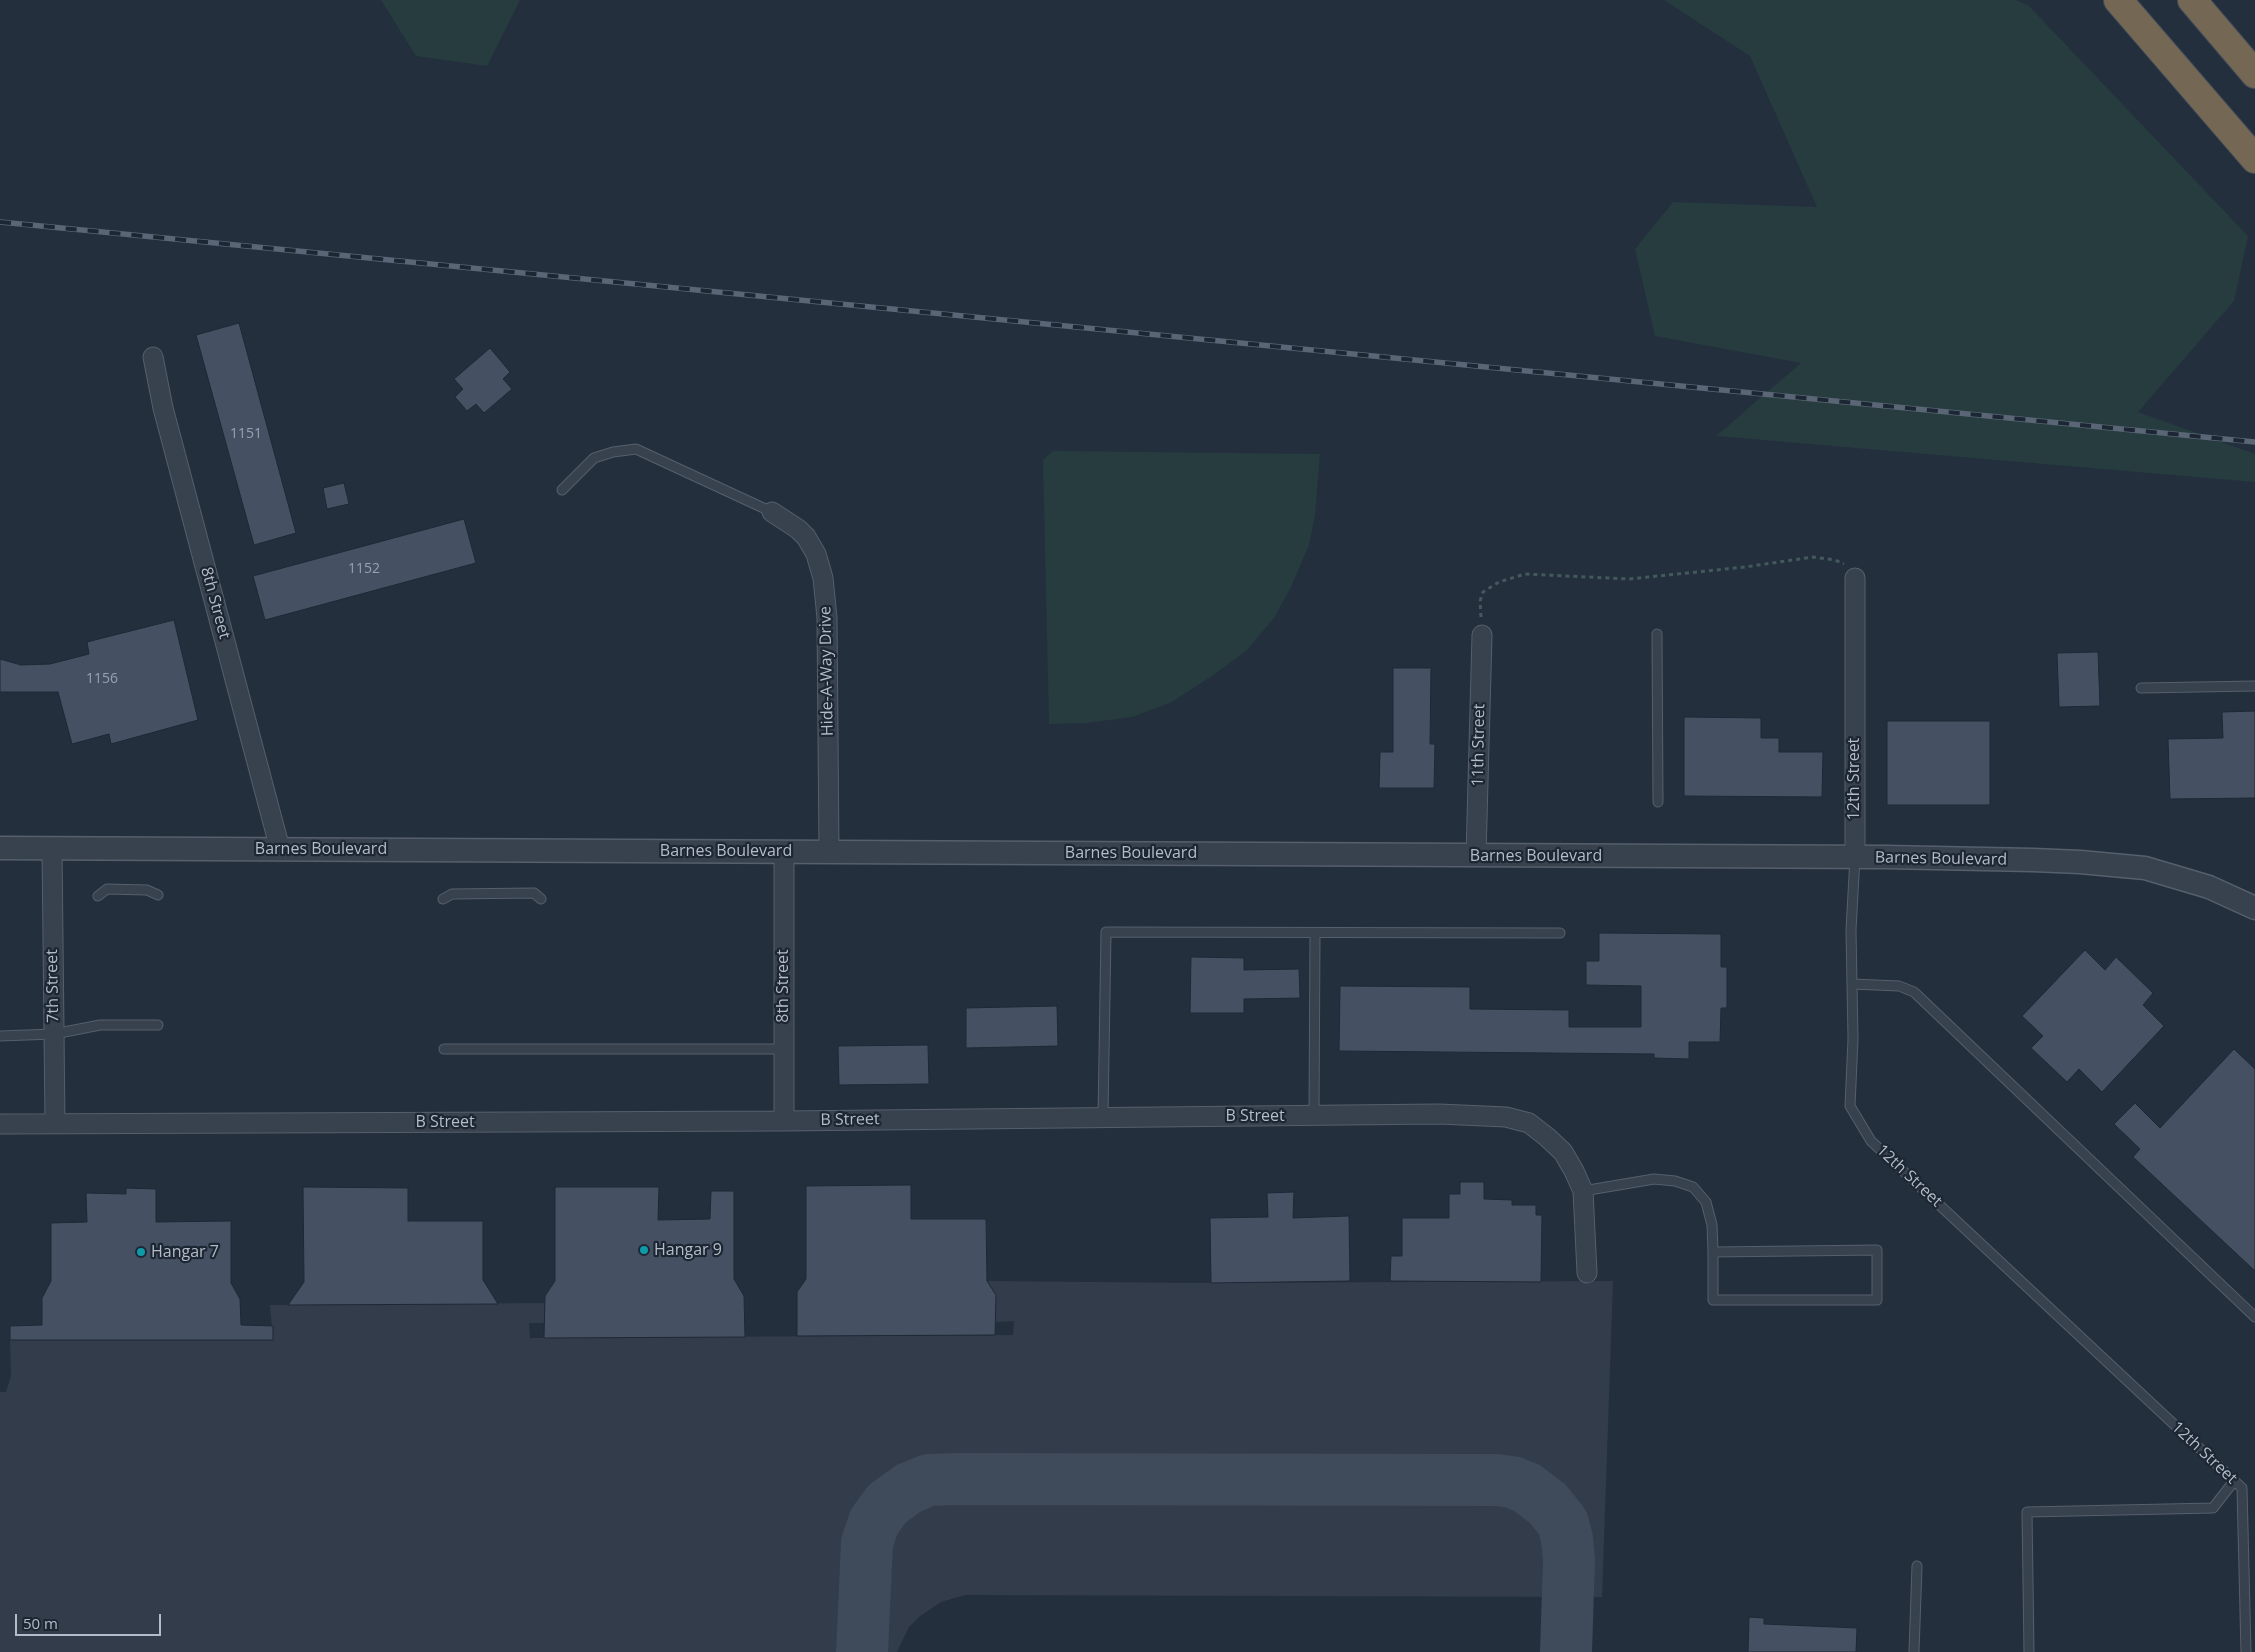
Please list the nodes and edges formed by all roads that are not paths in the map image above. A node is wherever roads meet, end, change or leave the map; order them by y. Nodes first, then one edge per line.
1 (2118, 0) edge
2 (2192, 0) edge
3 (2255, 74) edge
4 (2255, 159) edge
5 (153, 357) dead end
6 (562, 490) dead end
7 (772, 512) joint
8 (1855, 578) road end
9 (1657, 634) dead end
10 (1482, 635) road end
11 (2255, 686) edge
12 (2141, 688) dead end
13 (1658, 802) dead end
14 (0, 848) edge
15 (52, 848) junction
16 (280, 849) junction
17 (784, 851) junction
18 (829, 851) junction
19 (1476, 856) junction
20 (1855, 857) junction
21 (158, 895) dead end
22 (98, 896) dead end
23 (443, 899) dead end
24 (541, 899) dead end
25 (2255, 908) edge
26 (1560, 933) dead end
27 (1315, 934) junction
28 (1852, 984) junction
29 (158, 1025) dead end
30 (54, 1034) junction
31 (0, 1036) edge
32 (444, 1049) dead end
33 (783, 1049) junction
34 (1314, 1116) junction
35 (1103, 1117) junction
36 (784, 1121) junction
37 (0, 1124) edge
38 (55, 1124) junction
39 (1583, 1191) junction
40 (1713, 1252) junction
41 (1587, 1272) dead end
42 (2255, 1318) edge
43 (2234, 1481) junction
44 (1917, 1566) dead end
45 (1914, 1652) edge
46 (2029, 1652) edge
47 (2246, 1652) edge

1 - 4 highway
2 - 3 highway
5 - 16 street, 8th Street
6 - 7 lane
7 - 18 street, Hide-A-Way Drive
8 - 20 street, 12th Street
9 - 13 lane
10 - 19 street, 11th Street
11 - 12 lane
14 - 15 street, Barnes Boulevard
15 - 16 street, Barnes Boulevard
15 - 30 street, 7th Street
16 - 17 street, Barnes Boulevard
17 - 18 street, Barnes Boulevard
17 - 33 street, 8th Street
18 - 19 street, Barnes Boulevard
19 - 20 street, Barnes Boulevard
20 - 25 street, Barnes Boulevard
20 - 28 lane, 12th Street
21 - 22 lane
23 - 24 lane
26 - 27 lane
27 - 34 lane
27 - 35 lane
28 - 42 lane
28 - 43 lane, 12th Street
29 - 30 lane
30 - 31 lane
30 - 38 street, 7th Street
32 - 33 lane
33 - 36 street, 8th Street
34 - 35 street, B Street
34 - 39 street, B Street
35 - 36 street, B Street
36 - 38 street, B Street
37 - 38 street, B Street
39 - 40 lane
39 - 41 street, B Street
40 - 40 lane
43 - 46 lane
43 - 47 lane, 12th Street
44 - 45 lane

